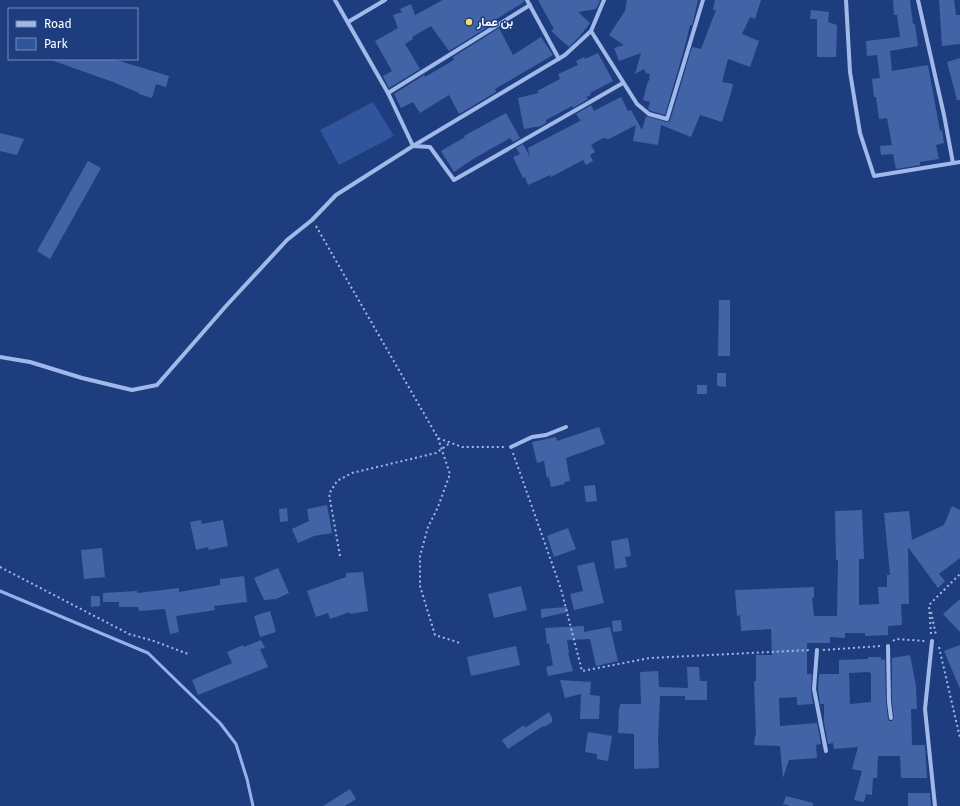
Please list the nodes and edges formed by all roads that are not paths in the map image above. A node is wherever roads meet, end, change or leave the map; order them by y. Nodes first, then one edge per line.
1 (335, 0) edge
2 (385, 0) edge
3 (527, 0) edge
4 (604, 0) edge
5 (703, 0) edge
6 (846, 0) edge
7 (918, 0) edge
8 (530, 6) junction
9 (348, 22) junction
10 (590, 31) junction
11 (559, 59) junction
12 (623, 83) junction
13 (388, 93) junction
14 (413, 146) junction
15 (960, 162) edge
16 (952, 163) junction
17 (0, 357) edge
18 (566, 427) dead end
19 (511, 447) road end
20 (932, 641) road end
21 (888, 646) road end
22 (817, 650) road end
23 (891, 718) dead end
24 (826, 751) dead end
25 (935, 806) edge

1 - 9 street
2 - 9 street
3 - 8 street
4 - 10 street
5 - 12 street
6 - 16 street
7 - 16 street
8 - 11 street
8 - 13 street
9 - 13 street
10 - 11 street
10 - 12 street
11 - 14 street
12 - 14 street
13 - 14 street
14 - 17 street
15 - 16 street
18 - 19 street
20 - 25 street
21 - 23 street
22 - 24 street

